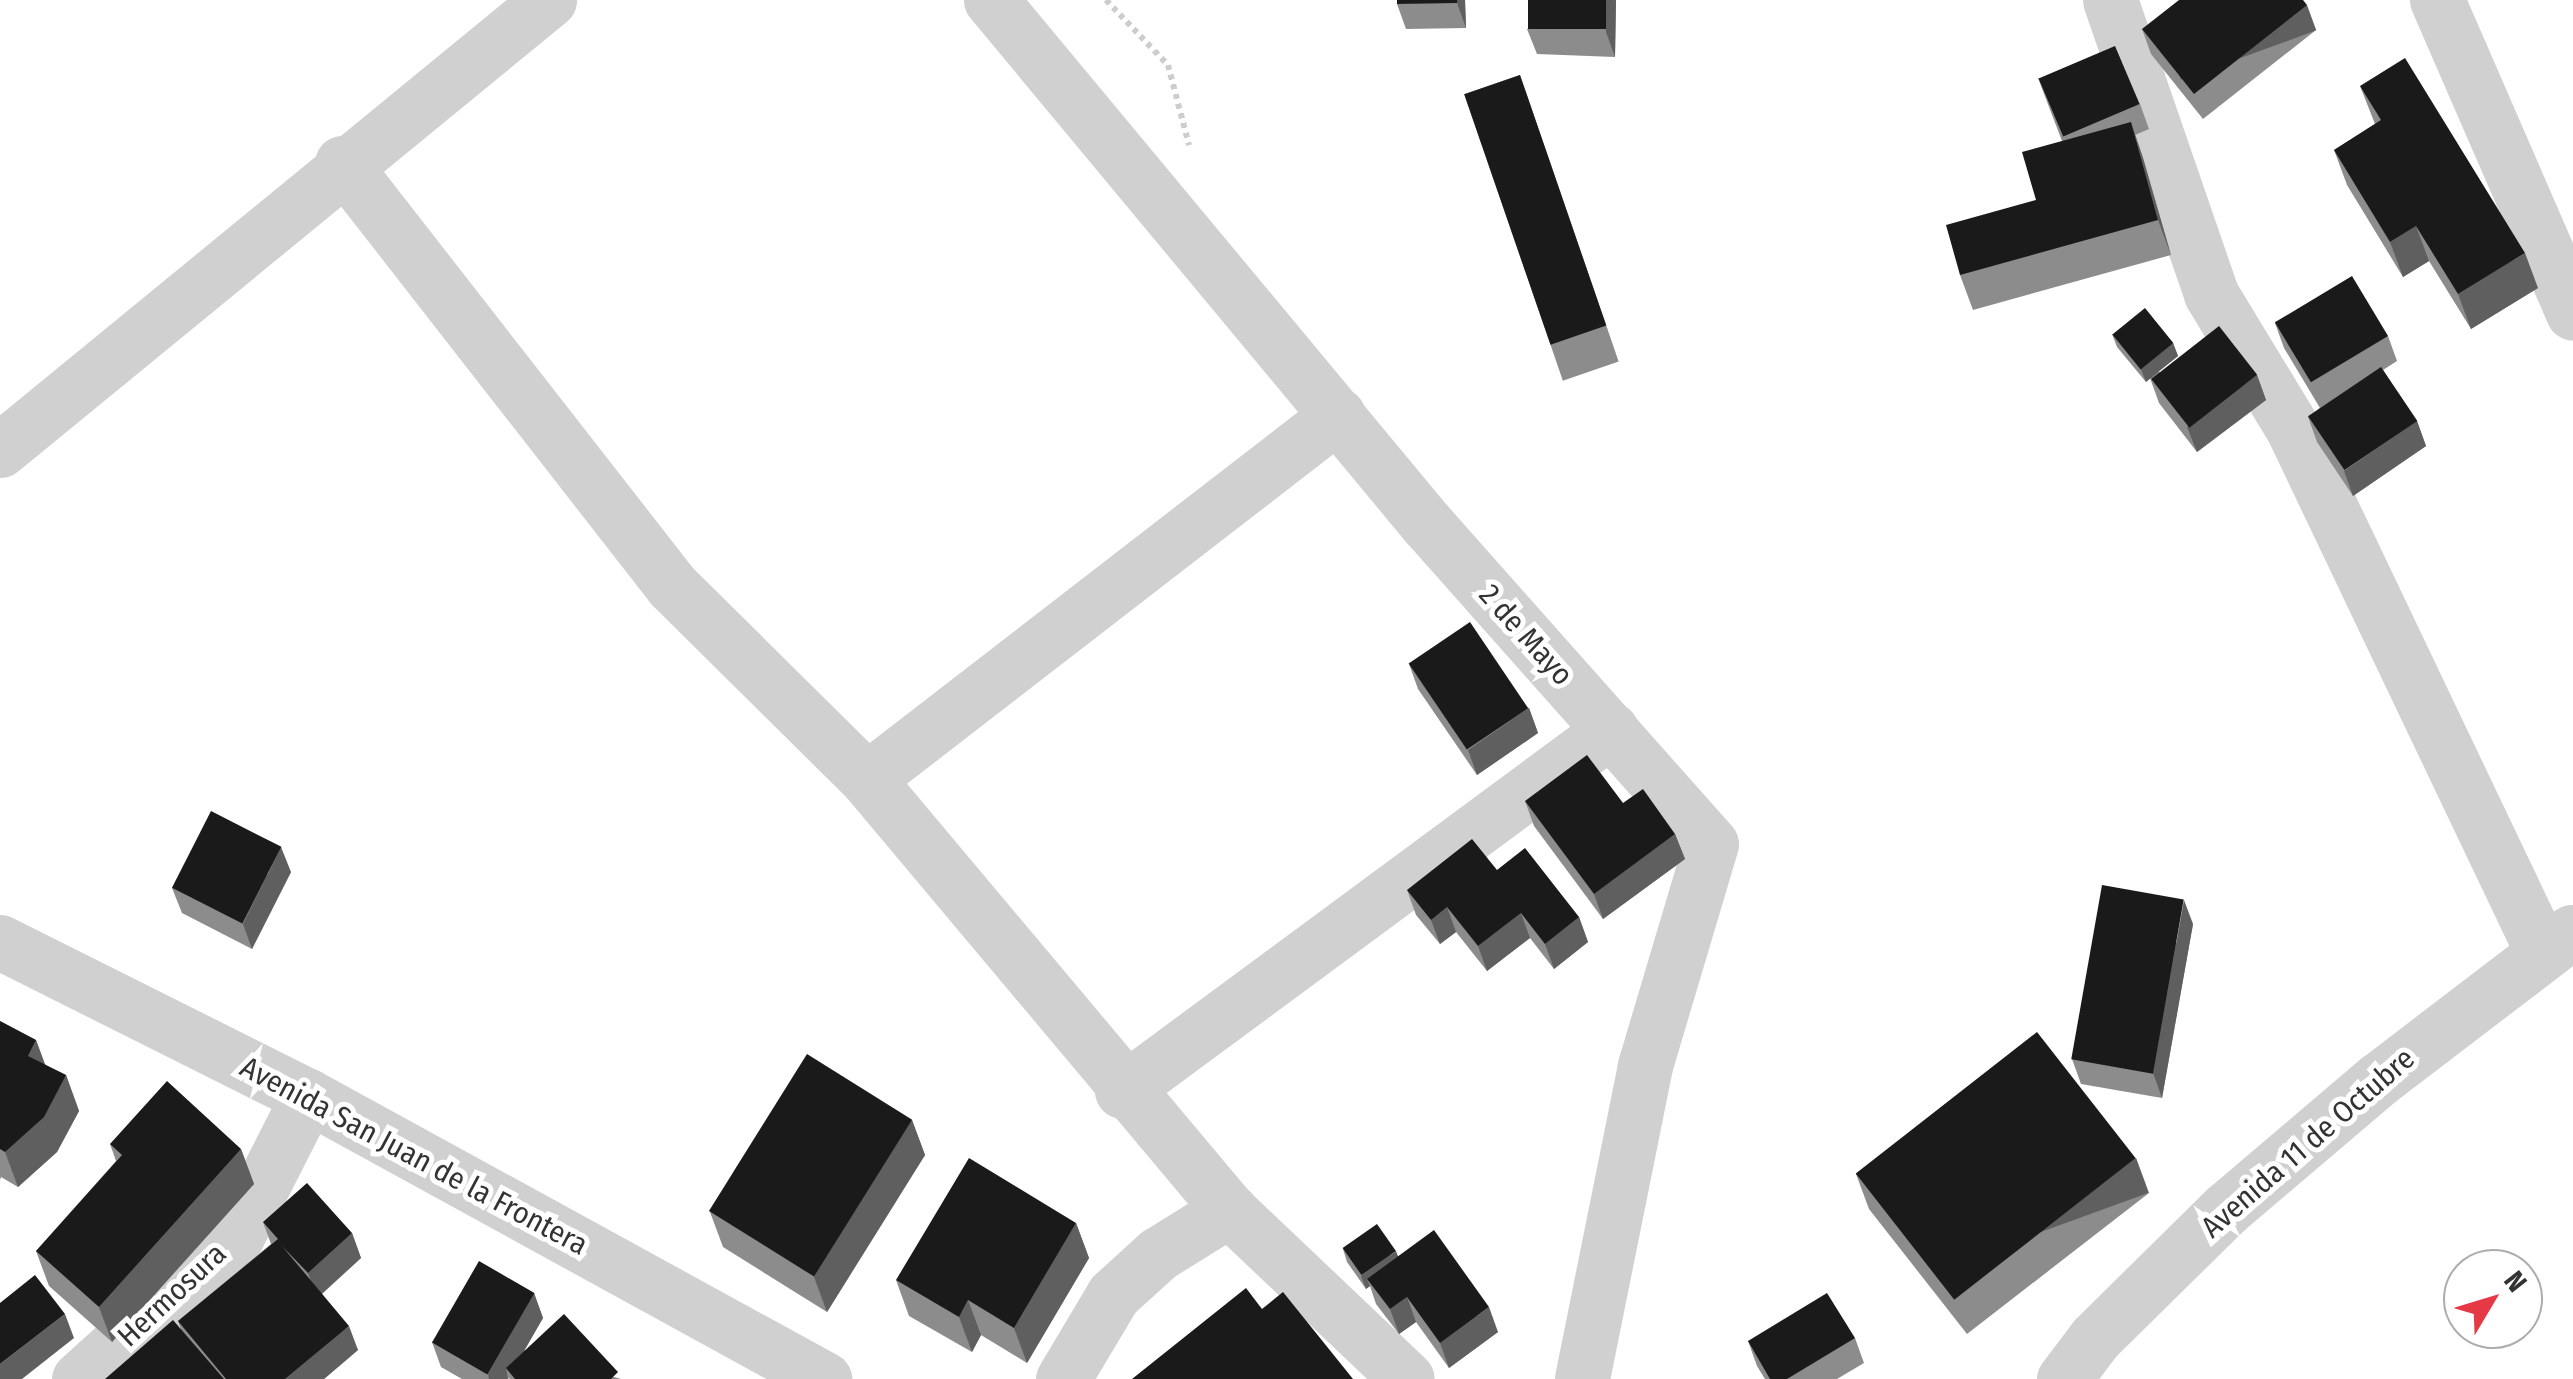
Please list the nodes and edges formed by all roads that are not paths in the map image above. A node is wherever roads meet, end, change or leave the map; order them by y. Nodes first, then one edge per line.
1 (549, 0) edge
2 (991, 0) edge
3 (2110, 0) edge
4 (2437, 0) edge
5 (342, 164) junction
6 (2573, 314) edge
7 (1338, 415) junction
8 (0, 450) edge
9 (1611, 730) junction
10 (867, 779) junction
11 (2558, 941) edge
12 (0, 942) edge
13 (1122, 1091) junction
14 (308, 1096) junction
15 (1229, 1210) junction
16 (79, 1379) edge
17 (824, 1379) edge
18 (1063, 1379) edge
19 (1407, 1379) edge
20 (1582, 1379) edge
21 (2064, 1379) edge

1 - 5 street
2 - 7 street, 2 de Mayo
3 - 11 street
4 - 6 street
5 - 8 street
5 - 10 street
7 - 9 street, 2 de Mayo
7 - 10 street
9 - 13 street
9 - 20 street, 2 de Mayo
10 - 13 street
11 - 21 street, Avenida 11 de Octubre
12 - 14 street, Avenida San Juan de la Frontera
13 - 15 street
14 - 16 street, Hermosura
14 - 17 street, Avenida San Juan de la Frontera
15 - 18 street
15 - 19 street

